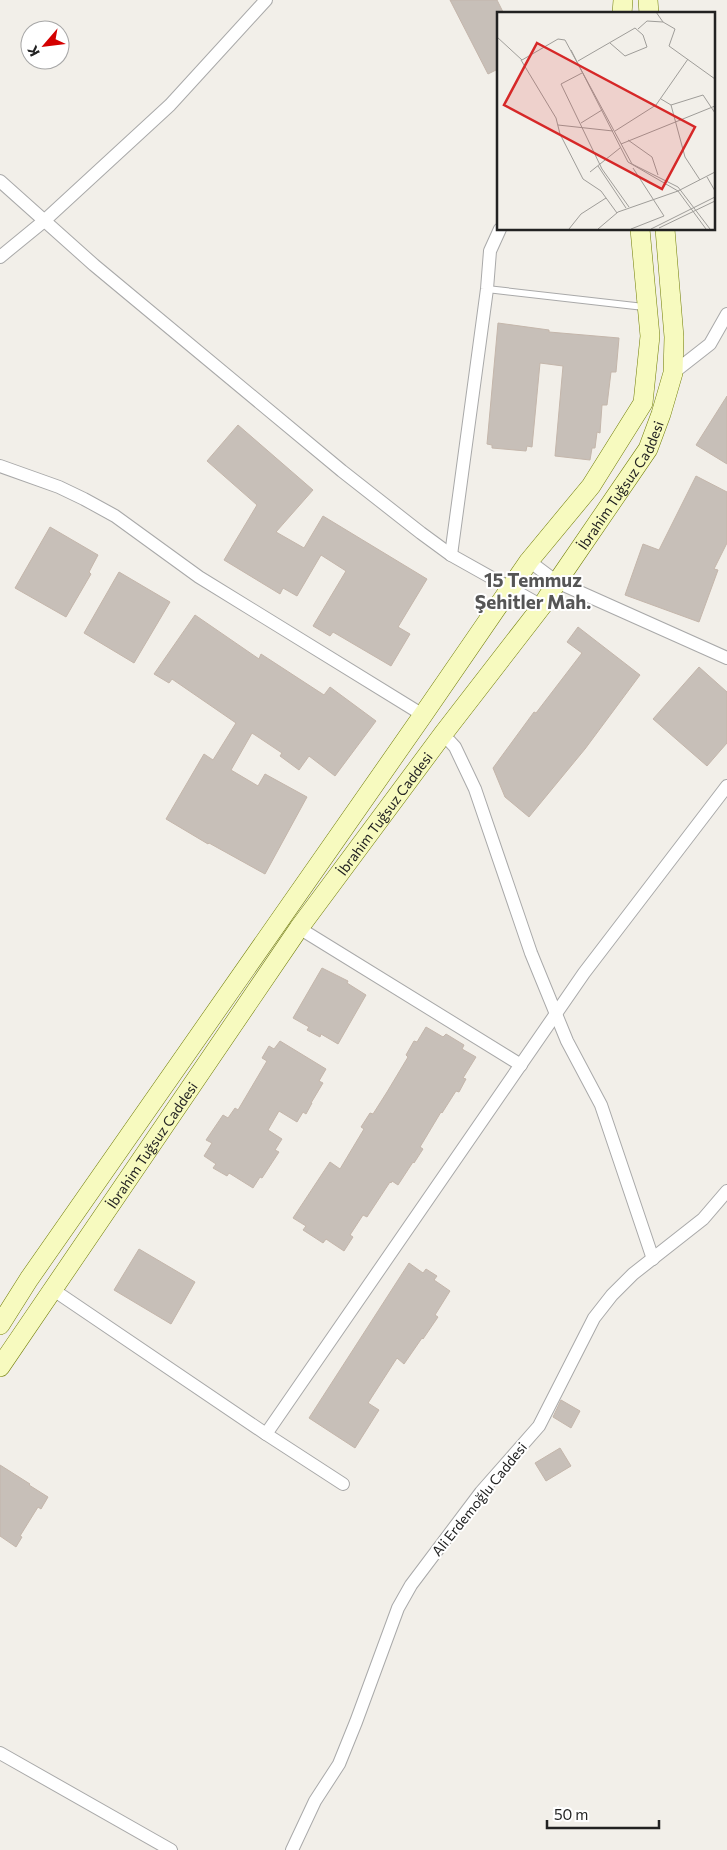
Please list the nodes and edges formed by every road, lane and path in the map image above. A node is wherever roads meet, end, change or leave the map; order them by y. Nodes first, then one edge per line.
1 (266, 0) edge
2 (0, 181) edge
3 (44, 221) junction
4 (500, 230) edge
5 (640, 230) edge
6 (665, 230) edge
7 (0, 257) edge
8 (487, 289) junction
9 (648, 307) junction
10 (727, 314) edge
11 (674, 373) junction
12 (0, 466) edge
13 (451, 555) junction
14 (529, 561) junction
15 (557, 582) junction
16 (511, 588) junction
17 (542, 606) junction
18 (727, 658) edge
19 (424, 715) junction
20 (443, 734) junction
21 (727, 786) edge
22 (299, 928) junction
23 (556, 1014) junction
24 (521, 1064) junction
25 (727, 1191) edge
26 (653, 1260) junction
27 (52, 1289) junction
28 (0, 1325) edge
29 (0, 1368) edge
30 (266, 1434) junction
31 (343, 1484) dead end
32 (0, 1754) edge
33 (171, 1850) edge
34 (292, 1850) edge

1 - 3 street
2 - 3 street
3 - 7 street
3 - 13 street
4 - 8 street
5 - 9 street, İbrahim Tuğsuz Caddesi
6 - 11 street, İbrahim Tuğsuz Caddesi
8 - 9 lane
8 - 13 street
9 - 14 street, İbrahim Tuğsuz Caddesi
10 - 11 street
11 - 15 street, İbrahim Tuğsuz Caddesi
12 - 19 street
13 - 16 street
14 - 15 street
14 - 16 street, İbrahim Tuğsuz Caddesi
15 - 17 street, İbrahim Tuğsuz Caddesi
15 - 18 street
16 - 17 street
16 - 19 street, İbrahim Tuğsuz Caddesi
17 - 20 street, İbrahim Tuğsuz Caddesi
19 - 28 street, İbrahim Tuğsuz Caddesi
20 - 22 street, İbrahim Tuğsuz Caddesi
20 - 23 street
21 - 23 street
22 - 24 street
22 - 27 street, İbrahim Tuğsuz Caddesi
23 - 24 street
23 - 26 street
24 - 30 street
25 - 26 street, Ali Erdemoğlu Caddesi
26 - 34 street, Ali Erdemoğlu Caddesi
27 - 29 street, İbrahim Tuğsuz Caddesi
27 - 30 street
30 - 31 street
32 - 33 street

